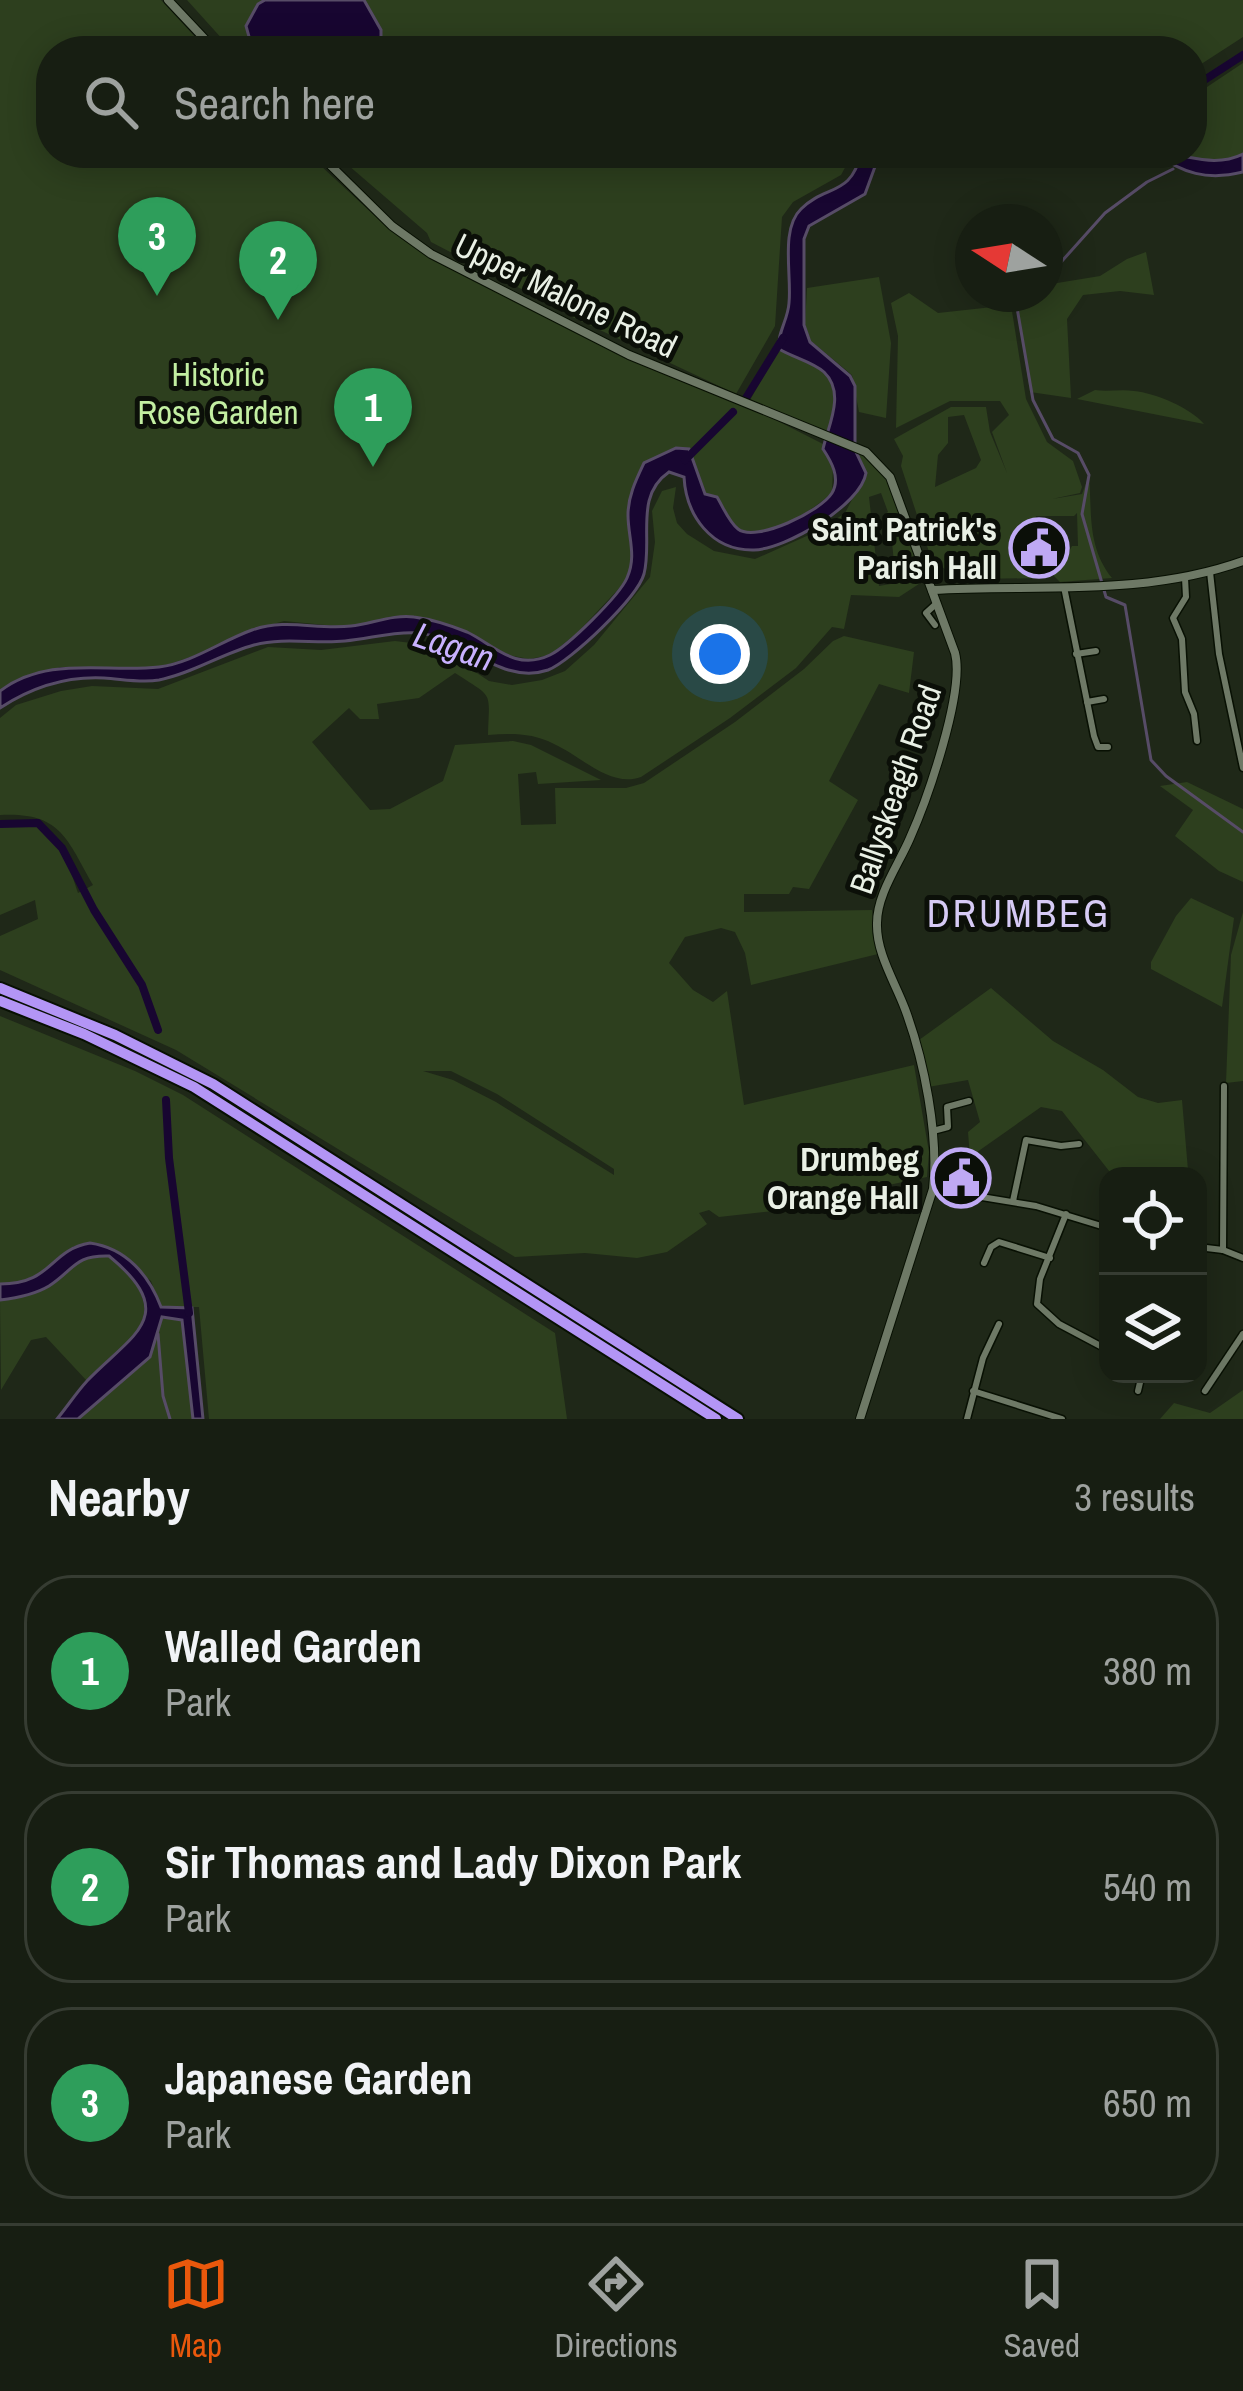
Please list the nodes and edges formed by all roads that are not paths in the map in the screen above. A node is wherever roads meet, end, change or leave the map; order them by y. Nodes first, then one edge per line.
1 (168, 0) edge
2 (202, 36) edge
3 (333, 168) edge
4 (1243, 561) edge
5 (1210, 572) junction
6 (1185, 578) junction
7 (1064, 587) junction
8 (932, 590) junction
9 (937, 603) junction
10 (935, 625) dead end
11 (1096, 651) dead end
12 (1076, 654) junction
13 (1104, 699) dead end
14 (1087, 702) junction
15 (1197, 742) dead end
16 (1108, 747) dead end
17 (1243, 768) edge
18 (0, 988) edge
19 (0, 1001) edge
20 (1223, 1086) dead end
21 (969, 1101) dead end
22 (933, 1131) junction
23 (1078, 1144) dead end
24 (933, 1189) junction
25 (1013, 1202) junction
26 (1066, 1214) junction
27 (1099, 1225) edge
28 (1207, 1248) edge
29 (1223, 1250) junction
30 (1050, 1258) junction
31 (1243, 1258) edge
32 (984, 1263) dead end
33 (999, 1324) dead end
34 (1243, 1334) edge
35 (1099, 1345) edge
36 (1140, 1383) edge
37 (1205, 1390) dead end
38 (974, 1391) junction
39 (1138, 1391) dead end
40 (716, 1419) edge
41 (738, 1419) edge
42 (860, 1419) edge
43 (967, 1419) edge
44 (1062, 1419) edge

1 - 2 main road
3 - 8 main road, Upper Malone Road
4 - 5 main road
5 - 6 main road
5 - 17 street
6 - 7 main road
6 - 15 street
7 - 8 main road
7 - 12 street
8 - 9 main road, Ballyskeagh Road
9 - 10 street
9 - 22 main road, Ballyskeagh Road
11 - 12 street
12 - 14 street
13 - 14 street
14 - 16 street
18 - 41 highway
19 - 40 highway
20 - 29 street
21 - 22 street
22 - 24 main road, Ballyskeagh Road
23 - 25 street
24 - 25 street
24 - 42 main road, Ballyskeagh Road
25 - 26 street
26 - 27 street
26 - 30 street
28 - 29 street
29 - 31 street
30 - 32 street
30 - 35 street
33 - 38 street
34 - 37 street
36 - 39 street
38 - 43 street
38 - 44 street

